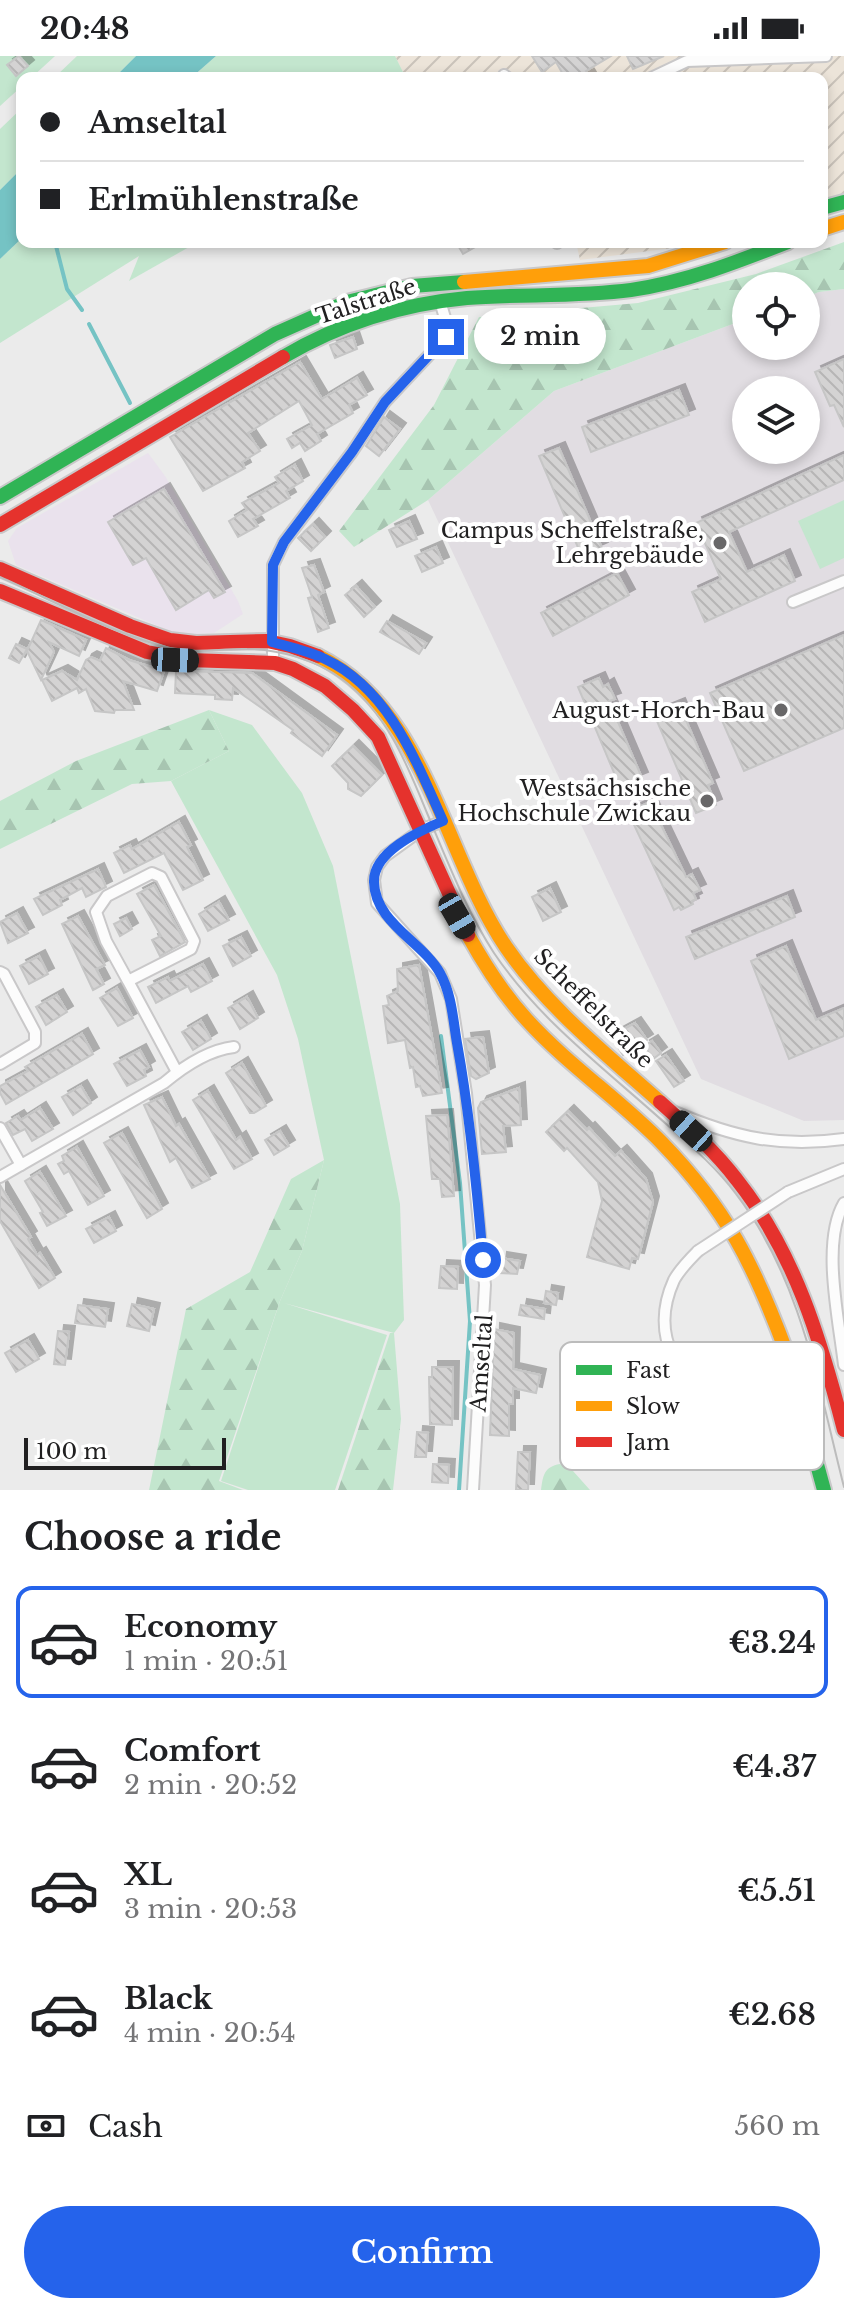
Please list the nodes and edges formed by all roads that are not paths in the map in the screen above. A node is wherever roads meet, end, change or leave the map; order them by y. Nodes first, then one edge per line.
1 (826, 56) edge
2 (664, 72) edge
3 (706, 248) edge
4 (772, 248) edge
5 (440, 301) junction
6 (0, 497) edge
7 (1, 525) edge
8 (1, 568) edge
9 (844, 581) edge
10 (0, 591) edge
11 (793, 602) dead end
12 (272, 642) junction
13 (273, 662) junction
14 (443, 821) junction
15 (421, 830) junction
16 (0, 972) edge
17 (128, 981) junction
18 (234, 1047) dead end
19 (0, 1064) edge
20 (177, 1072) junction
21 (666, 1108) junction
22 (0, 1128) edge
23 (844, 1139) edge
24 (21, 1165) junction
25 (844, 1169) edge
26 (0, 1177) edge
27 (844, 1203) edge
28 (667, 1342) edge
29 (782, 1342) edge
30 (820, 1342) edge
31 (824, 1352) edge
32 (844, 1365) edge
33 (844, 1430) edge
34 (819, 1470) edge
35 (473, 1490) edge
36 (824, 1490) edge

1 - 2 street
3 - 6 street, Talstraße
4 - 5 street, Talstraße
5 - 7 street, Talstraße
5 - 12 street
8 - 12 street, Scheffelstraße
9 - 11 street
10 - 13 street
12 - 13 street
12 - 14 street, Scheffelstraße
13 - 15 street
14 - 15 street, Amseltal
14 - 21 street, Scheffelstraße
15 - 29 street
15 - 35 street, Amseltal
16 - 19 street
17 - 17 street
17 - 20 street
18 - 20 street
20 - 24 street
21 - 23 street, Scheffelstraße
21 - 30 street, Scheffelstraße
22 - 24 street
24 - 26 street
25 - 28 street, bridge
27 - 32 street
31 - 33 street, Scheffelstraße
34 - 36 street

